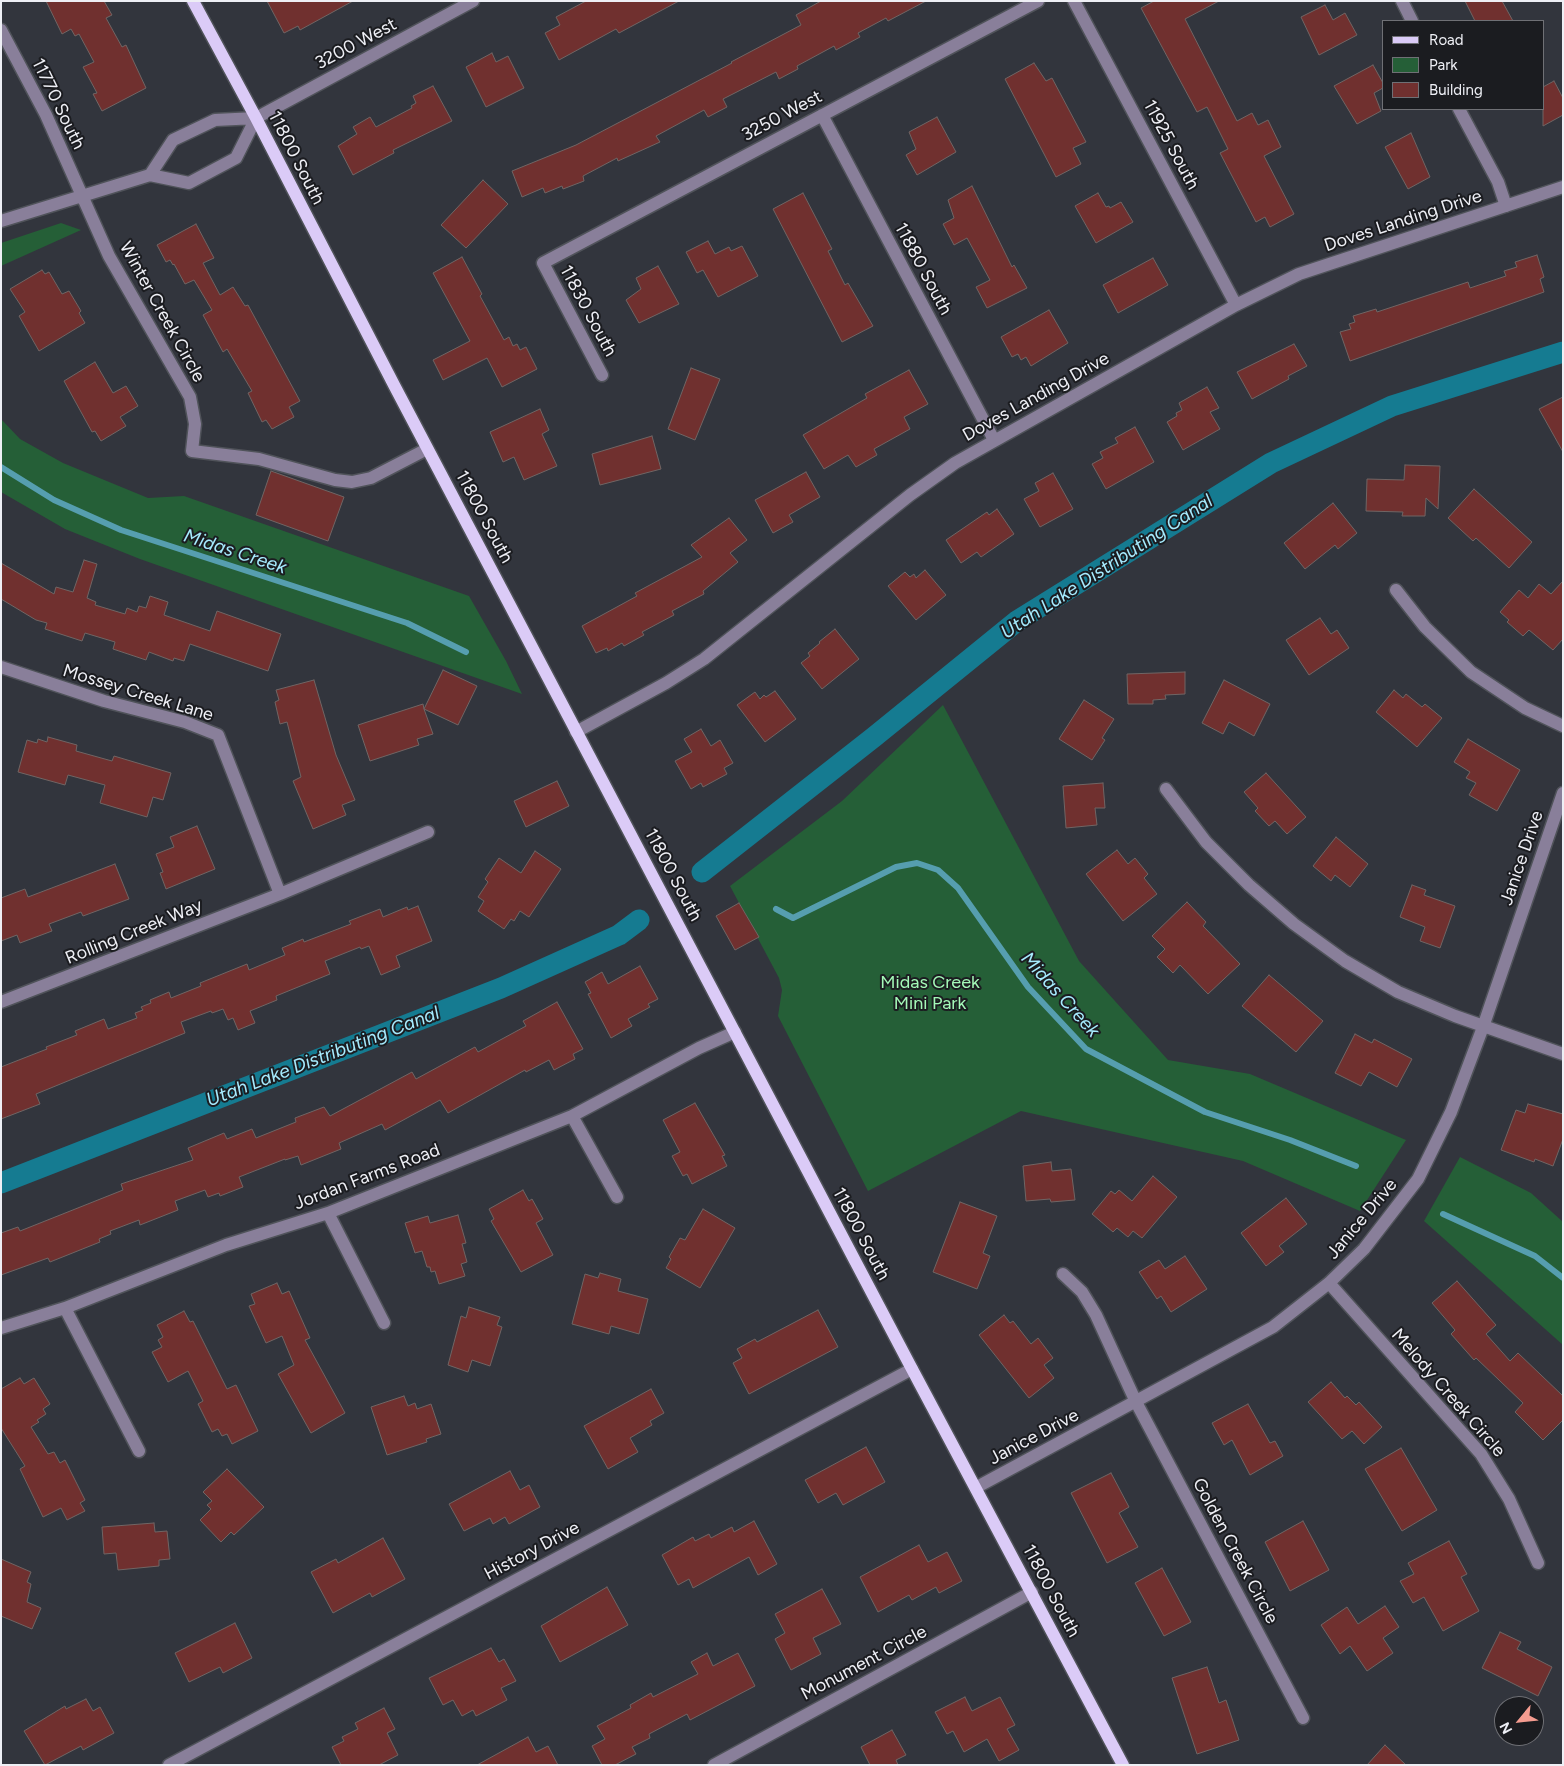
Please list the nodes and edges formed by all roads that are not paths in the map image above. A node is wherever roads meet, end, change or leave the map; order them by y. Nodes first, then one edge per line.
1 (193, 1) edge
2 (473, 1) edge
3 (1038, 1) edge
4 (1074, 1) edge
5 (1402, 1) edge
6 (1412, 20) edge
7 (1, 30) edge
8 (1460, 110) edge
9 (822, 115) junction
10 (256, 118) junction
11 (150, 176) junction
12 (1563, 187) edge
13 (83, 194) junction
14 (1506, 206) junction
15 (1, 221) edge
16 (542, 263) joint
17 (1236, 305) junction
18 (602, 375) dead end
19 (994, 440) junction
20 (427, 449) junction
21 (1396, 590) dead end
22 (1, 666) edge
23 (1563, 726) edge
24 (576, 732) junction
25 (1166, 790) dead end
26 (1563, 794) edge
27 (428, 832) dead end
28 (280, 894) junction
29 (1, 1002) edge
30 (1483, 1027) junction
31 (735, 1032) junction
32 (1563, 1054) edge
33 (572, 1116) junction
34 (617, 1197) dead end
35 (328, 1213) junction
36 (1063, 1274) dead end
37 (1329, 1283) junction
38 (65, 1308) junction
39 (384, 1323) dead end
40 (1, 1328) edge
41 (912, 1369) junction
42 (1136, 1402) junction
43 (139, 1452) dead end
44 (976, 1487) junction
45 (1538, 1563) dead end
46 (1032, 1592) junction
47 (1303, 1718) dead end
48 (169, 1765) edge
49 (714, 1765) edge
50 (1123, 1765) edge

1 - 10 main road, 11800 South
2 - 10 street, 3200 West
3 - 9 street, 3250 West
4 - 17 street, 11925 South
5 - 6 street
7 - 13 street, 11770 South
8 - 14 street
9 - 16 street, 3250 West
9 - 19 street, 11880 South
10 - 11 street, 3200 West
10 - 11 street
10 - 20 main road, 11800 South
11 - 13 street
12 - 14 street, Doves Landing Drive
13 - 15 street
13 - 20 street, Winter Creek Circle
14 - 17 street, Doves Landing Drive
16 - 18 street, 11830 South
17 - 19 street, Doves Landing Drive
19 - 24 street, Doves Landing Drive
20 - 24 main road, 11800 South
21 - 23 street
22 - 28 street, Mossey Creek Lane
24 - 31 main road, 11800 South
25 - 30 street
26 - 30 street, Janice Drive
27 - 28 street, Rolling Creek Way
28 - 29 street, Rolling Creek Way
30 - 32 street
30 - 37 street, Janice Drive
31 - 33 street, Jordan Farms Road
31 - 41 main road, 11800 South
33 - 34 street
33 - 35 street, Jordan Farms Road
35 - 38 street, Jordan Farms Road
35 - 39 street
36 - 42 street, Golden Creek Circle
37 - 42 street, Janice Drive
37 - 45 street, Melody Creek Circle
38 - 40 street, Jordan Farms Road
38 - 43 street
41 - 44 main road, 11800 South
41 - 48 street, History Drive
42 - 44 street, Janice Drive
42 - 47 street, Golden Creek Circle
44 - 46 main road, 11800 South
46 - 49 street, Monument Circle
46 - 50 main road, 11800 South

